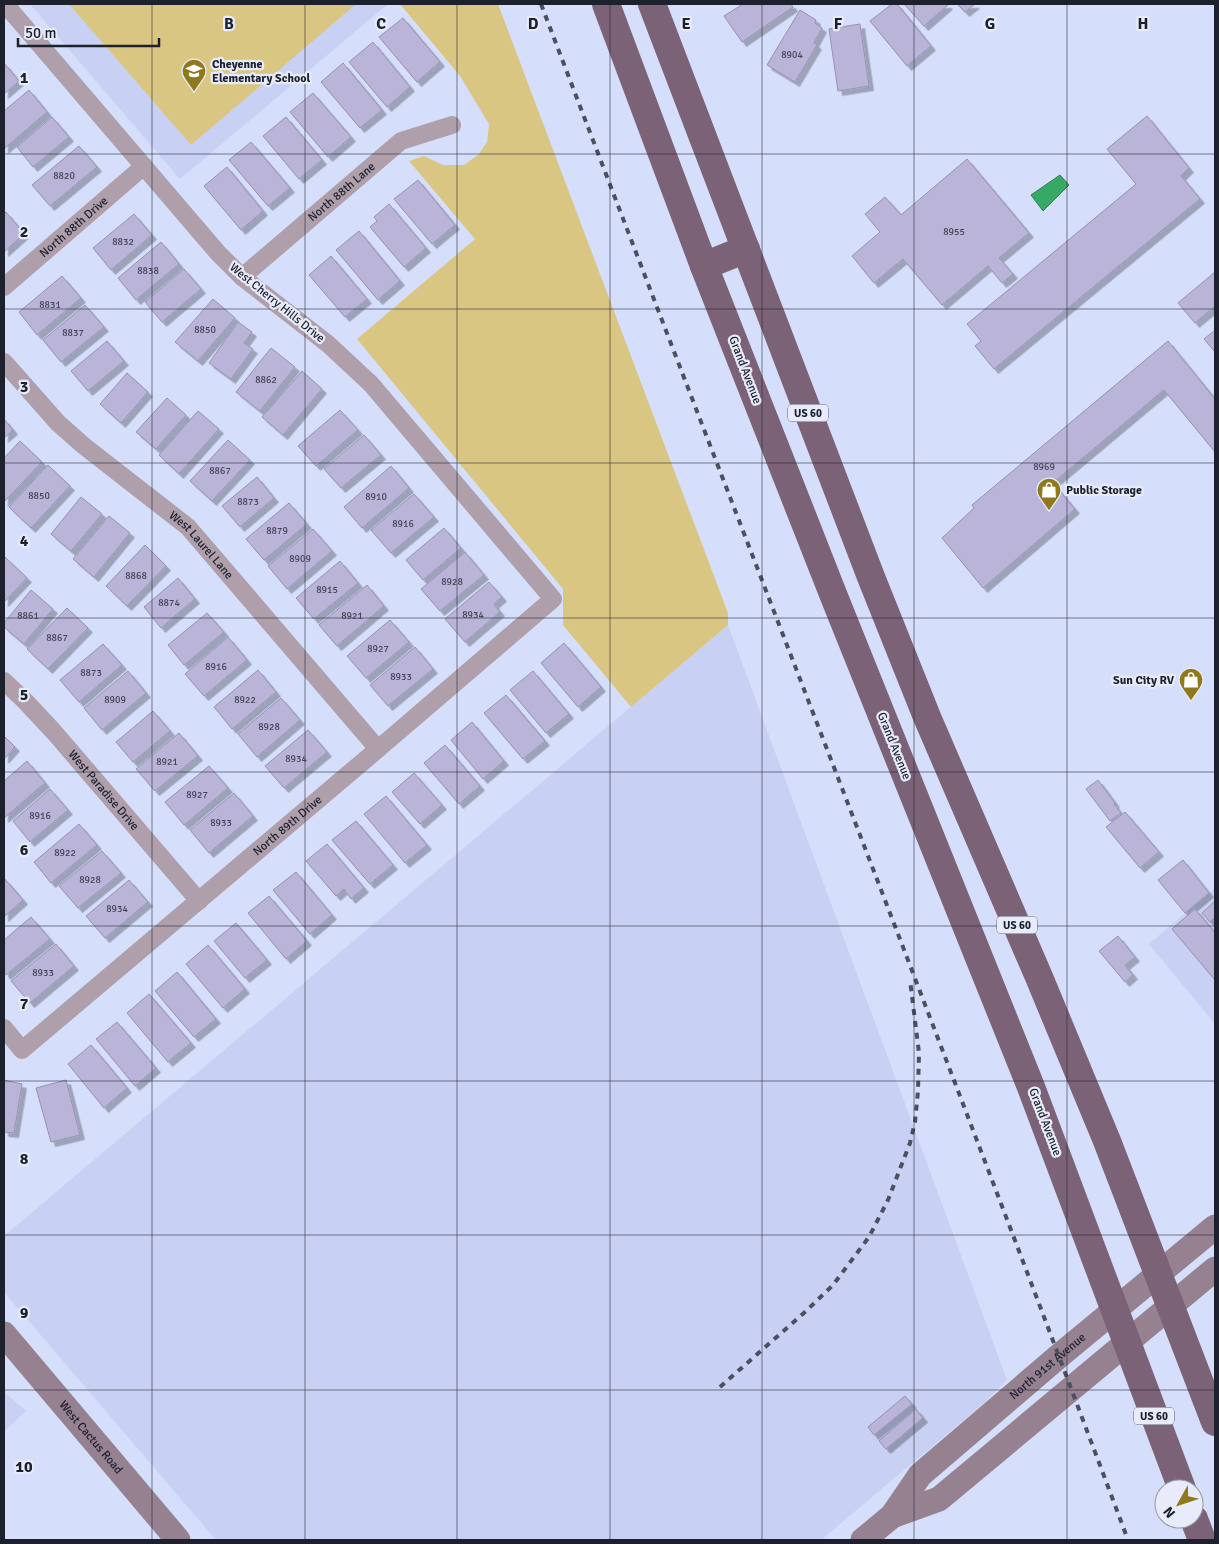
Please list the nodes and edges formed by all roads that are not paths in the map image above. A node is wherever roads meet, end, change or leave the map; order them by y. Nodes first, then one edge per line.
1 (5, 4) edge
2 (606, 4) edge
3 (652, 4) edge
4 (452, 125) dead end
5 (144, 166) junction
6 (746, 249) junction
7 (704, 266) junction
8 (242, 277) junction
9 (4, 287) edge
10 (4, 362) edge
11 (871, 577) junction
12 (832, 594) junction
13 (553, 599) joint
14 (4, 681) edge
15 (378, 749) junction
16 (199, 902) junction
17 (4, 1028) edge
18 (1215, 1227) edge
19 (1215, 1268) edge
20 (1157, 1275) junction
21 (1170, 1306) junction
22 (1114, 1310) junction
23 (4, 1334) edge
24 (1127, 1343) junction
25 (1215, 1422) edge
26 (1178, 1479) edge
27 (892, 1516) junction
28 (178, 1540) edge
29 (863, 1540) edge

1 - 5 street, West Cherry Hills Drive
2 - 7 highway, Grand Avenue / US 60
3 - 6 highway, US 60
4 - 8 street, North 88th Lane
5 - 8 street, West Cherry Hills Drive
5 - 9 street, North 88th Drive
6 - 7 highway
6 - 11 highway, US 60
7 - 12 highway, Grand Avenue / US 60
8 - 13 street, West Cherry Hills Drive
10 - 15 street, West Laurel Lane
11 - 12 highway
11 - 20 highway, US 60
12 - 22 highway, Grand Avenue / US 60
13 - 15 street, North 89th Drive
14 - 16 street, West Paradise Drive
15 - 16 street, North 89th Drive
16 - 17 street, North 89th Drive
18 - 20 main road, North 91st Avenue
19 - 21 main road, North 91st Avenue
20 - 21 highway, US 60
20 - 22 main road, North 91st Avenue
21 - 24 main road, North 91st Avenue
21 - 25 highway, US 60
22 - 24 highway, Grand Avenue / US 60
22 - 27 main road, North 91st Avenue
23 - 28 main road, West Cactus Road
24 - 26 highway, Grand Avenue / US 60
24 - 27 main road, North 91st Avenue
27 - 29 main road, North 91st Avenue

